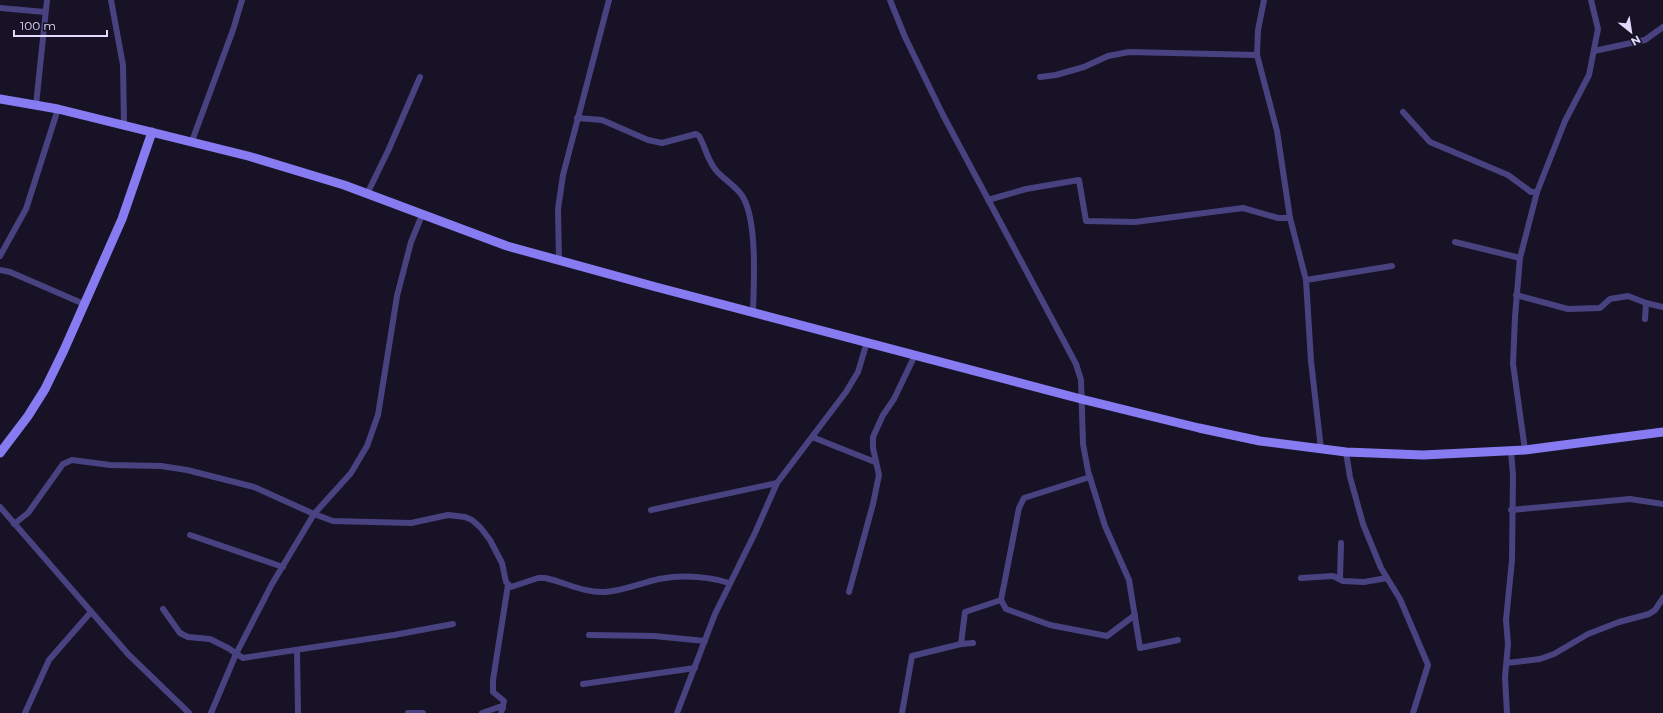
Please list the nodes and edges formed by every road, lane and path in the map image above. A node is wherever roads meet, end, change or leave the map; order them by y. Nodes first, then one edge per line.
1 (48, 0) edge
2 (111, 0) edge
3 (242, 0) edge
4 (610, 0) edge
5 (890, 0) edge
6 (1264, 0) edge
7 (1591, 0) edge
8 (0, 8) edge
9 (46, 12) junction
10 (1663, 28) edge
11 (1594, 50) junction
12 (1257, 55) junction
13 (420, 77) dead end
14 (1040, 77) dead end
15 (0, 100) edge
16 (36, 105) junction
17 (58, 109) junction
18 (1403, 112) dead end
19 (577, 118) junction
20 (124, 125) junction
21 (152, 132) junction
22 (192, 141) junction
23 (1537, 192) junction
24 (367, 194) junction
25 (988, 200) junction
26 (422, 215) junction
27 (1290, 218) junction
28 (1456, 242) dead end
29 (0, 256) edge
30 (1520, 258) junction
31 (559, 260) junction
32 (1392, 266) dead end
33 (0, 270) edge
34 (1306, 280) junction
35 (1516, 295) junction
36 (1646, 302) junction
37 (84, 304) junction
38 (1663, 307) edge
39 (753, 311) junction
40 (1645, 319) dead end
41 (867, 342) junction
42 (915, 355) junction
43 (1082, 399) junction
44 (1663, 432) edge
45 (812, 437) junction
46 (1321, 449) junction
47 (1525, 450) junction
48 (1511, 451) junction
49 (1346, 452) junction
50 (0, 453) edge
51 (875, 462) junction
52 (1090, 477) junction
53 (777, 483) junction
54 (1663, 504) edge
55 (0, 507) edge
56 (651, 510) dead end
57 (1511, 510) junction
58 (314, 514) junction
59 (14, 524) junction
60 (190, 535) dead end
61 (1341, 543) dead end
62 (283, 566) junction
63 (1301, 578) dead end
64 (1340, 578) junction
65 (1387, 578) junction
66 (729, 583) junction
67 (508, 585) junction
68 (849, 592) dead end
69 (1663, 598) edge
70 (1001, 600) junction
71 (163, 609) dead end
72 (91, 612) junction
73 (1135, 615) junction
74 (453, 624) dead end
75 (589, 635) dead end
76 (1178, 640) dead end
77 (705, 641) junction
78 (973, 643) dead end
79 (961, 644) junction
80 (296, 651) junction
81 (236, 654) junction
82 (1507, 663) junction
83 (696, 668) junction
84 (583, 684) dead end
85 (502, 711) edge
86 (25, 713) edge
87 (189, 713) edge
88 (212, 713) edge
89 (298, 713) edge
90 (408, 713) edge
91 (423, 713) edge
92 (482, 713) edge
93 (677, 713) edge
94 (902, 713) edge
95 (1413, 713) edge
96 (1507, 713) edge

1 - 9 street
2 - 20 street
3 - 22 street
4 - 19 street
5 - 25 street
6 - 12 street
7 - 11 street
8 - 9 street
9 - 16 street
10 - 11 street
11 - 23 street
12 - 14 street
12 - 27 street
13 - 24 street
15 - 16 main road
16 - 17 main road
17 - 20 main road
17 - 29 street
18 - 23 street
19 - 31 street
19 - 39 street
20 - 21 main road
21 - 22 main road
21 - 37 main road
22 - 24 main road
23 - 30 street
24 - 26 main road
25 - 27 street
25 - 43 street
26 - 31 main road
26 - 58 street
27 - 34 street
28 - 30 street
30 - 35 street
31 - 39 main road
32 - 34 street
33 - 37 street
34 - 46 street
35 - 36 street
35 - 47 street
36 - 38 street
36 - 40 street
37 - 50 main road
39 - 41 main road
41 - 42 main road
41 - 45 street
42 - 43 main road
42 - 51 street
43 - 46 main road
43 - 52 street
44 - 47 main road
45 - 51 street
45 - 53 street
46 - 49 main road
47 - 48 main road
48 - 49 main road
48 - 57 street
49 - 65 street
51 - 68 street
52 - 70 street
52 - 73 street
53 - 56 street
53 - 66 street
54 - 57 street
55 - 59 street
57 - 82 street
58 - 59 street
58 - 62 street
58 - 67 street
59 - 72 street
60 - 62 street
61 - 64 street
62 - 81 street
63 - 64 street
64 - 65 street
65 - 95 street
66 - 67 street
66 - 77 street
67 - 85 street
69 - 82 street
70 - 73 street
70 - 79 street
71 - 81 street
72 - 86 street
72 - 87 street
73 - 76 street
74 - 80 street
75 - 77 street
77 - 83 street
78 - 79 street
79 - 94 street
80 - 81 street
80 - 89 street
81 - 88 street
82 - 96 street
83 - 84 street
83 - 93 street
85 - 92 street
90 - 91 street

